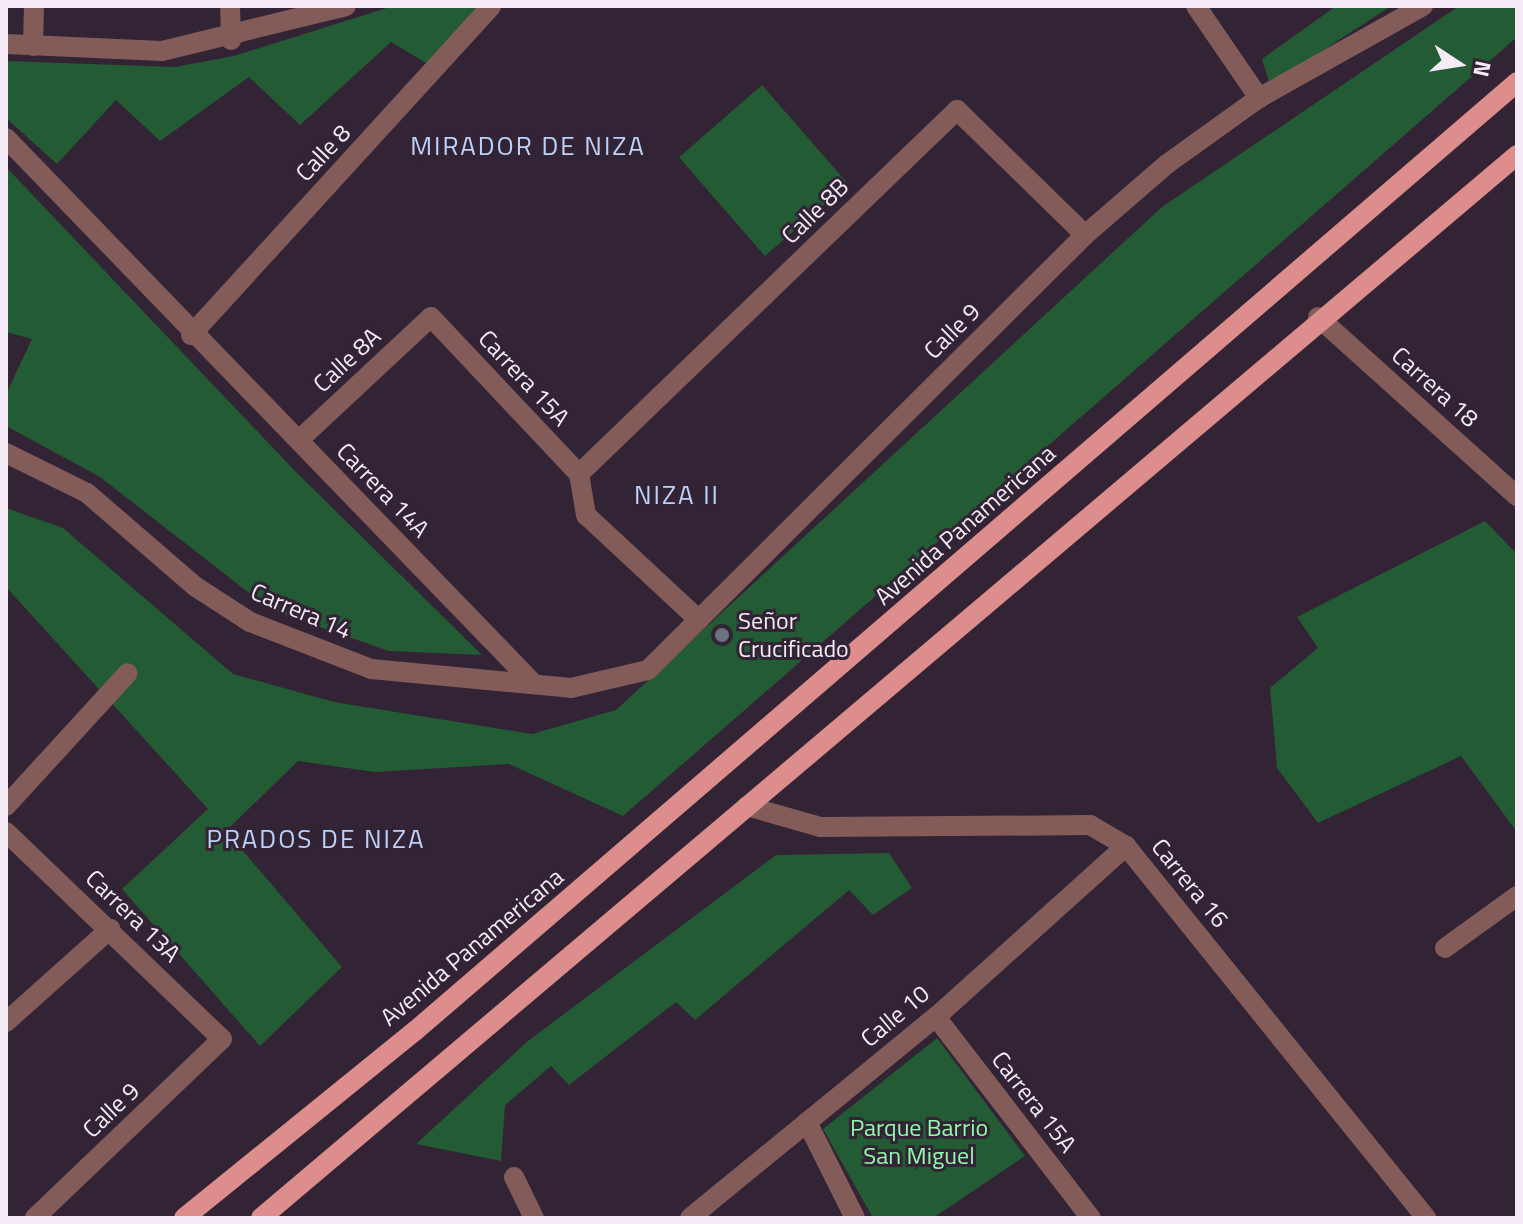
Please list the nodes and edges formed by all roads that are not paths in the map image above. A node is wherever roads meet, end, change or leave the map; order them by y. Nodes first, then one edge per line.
1 (34, 6) edge
2 (230, 6) edge
3 (346, 6) edge
4 (491, 6) edge
5 (1196, 6) edge
6 (1423, 6) edge
7 (231, 40) junction
8 (6, 44) edge
9 (33, 46) junction
10 (1517, 82) edge
11 (1259, 98) junction
12 (6, 138) edge
13 (1517, 155) edge
14 (1085, 235) junction
15 (431, 317) joint
16 (1318, 317) junction
17 (191, 335) junction
18 (299, 440) junction
19 (6, 453) edge
20 (579, 474) junction
21 (1517, 496) edge
22 (699, 620) junction
23 (128, 673) dead end
24 (534, 684) junction
25 (6, 806) edge
26 (747, 806) junction
27 (6, 832) edge
28 (1126, 846) junction
29 (1517, 896) edge
30 (110, 929) junction
31 (1445, 948) dead end
32 (936, 1017) junction
33 (6, 1022) edge
34 (222, 1039) joint
35 (807, 1122) junction
36 (514, 1177) dead end
37 (35, 1218) edge
38 (184, 1218) edge
39 (261, 1218) edge
40 (534, 1218) edge
41 (690, 1218) edge
42 (855, 1218) edge
43 (1091, 1218) edge
44 (1426, 1218) edge

1 - 9 street
2 - 7 street
3 - 7 street
4 - 17 street, Calle 8
5 - 11 street
6 - 11 street, Calle 9
7 - 9 street
8 - 9 street
10 - 38 main road, Avenida Panamericana
11 - 14 street, Calle 9
12 - 17 street
13 - 16 main road
14 - 20 street, Calle 8B
14 - 22 street, Calle 9
15 - 18 street, Calle 8A
15 - 20 street, Carrera 15A
16 - 21 street, Carrera 18
16 - 26 main road
17 - 18 street, Carrera 14A
18 - 24 street, Carrera 14A
19 - 24 street, Carrera 14
20 - 22 street
22 - 24 street, Calle 9
23 - 25 street
26 - 28 street, Carrera 16
26 - 39 main road
27 - 30 street, Carrera 13A
28 - 32 street, Calle 10
28 - 44 street, Carrera 16
29 - 31 street
30 - 33 street
30 - 34 street, Carrera 13A
32 - 35 street, Calle 10
32 - 43 street, Carrera 15A
34 - 37 street, Calle 9
35 - 41 street, Calle 10
35 - 42 street
36 - 40 street

